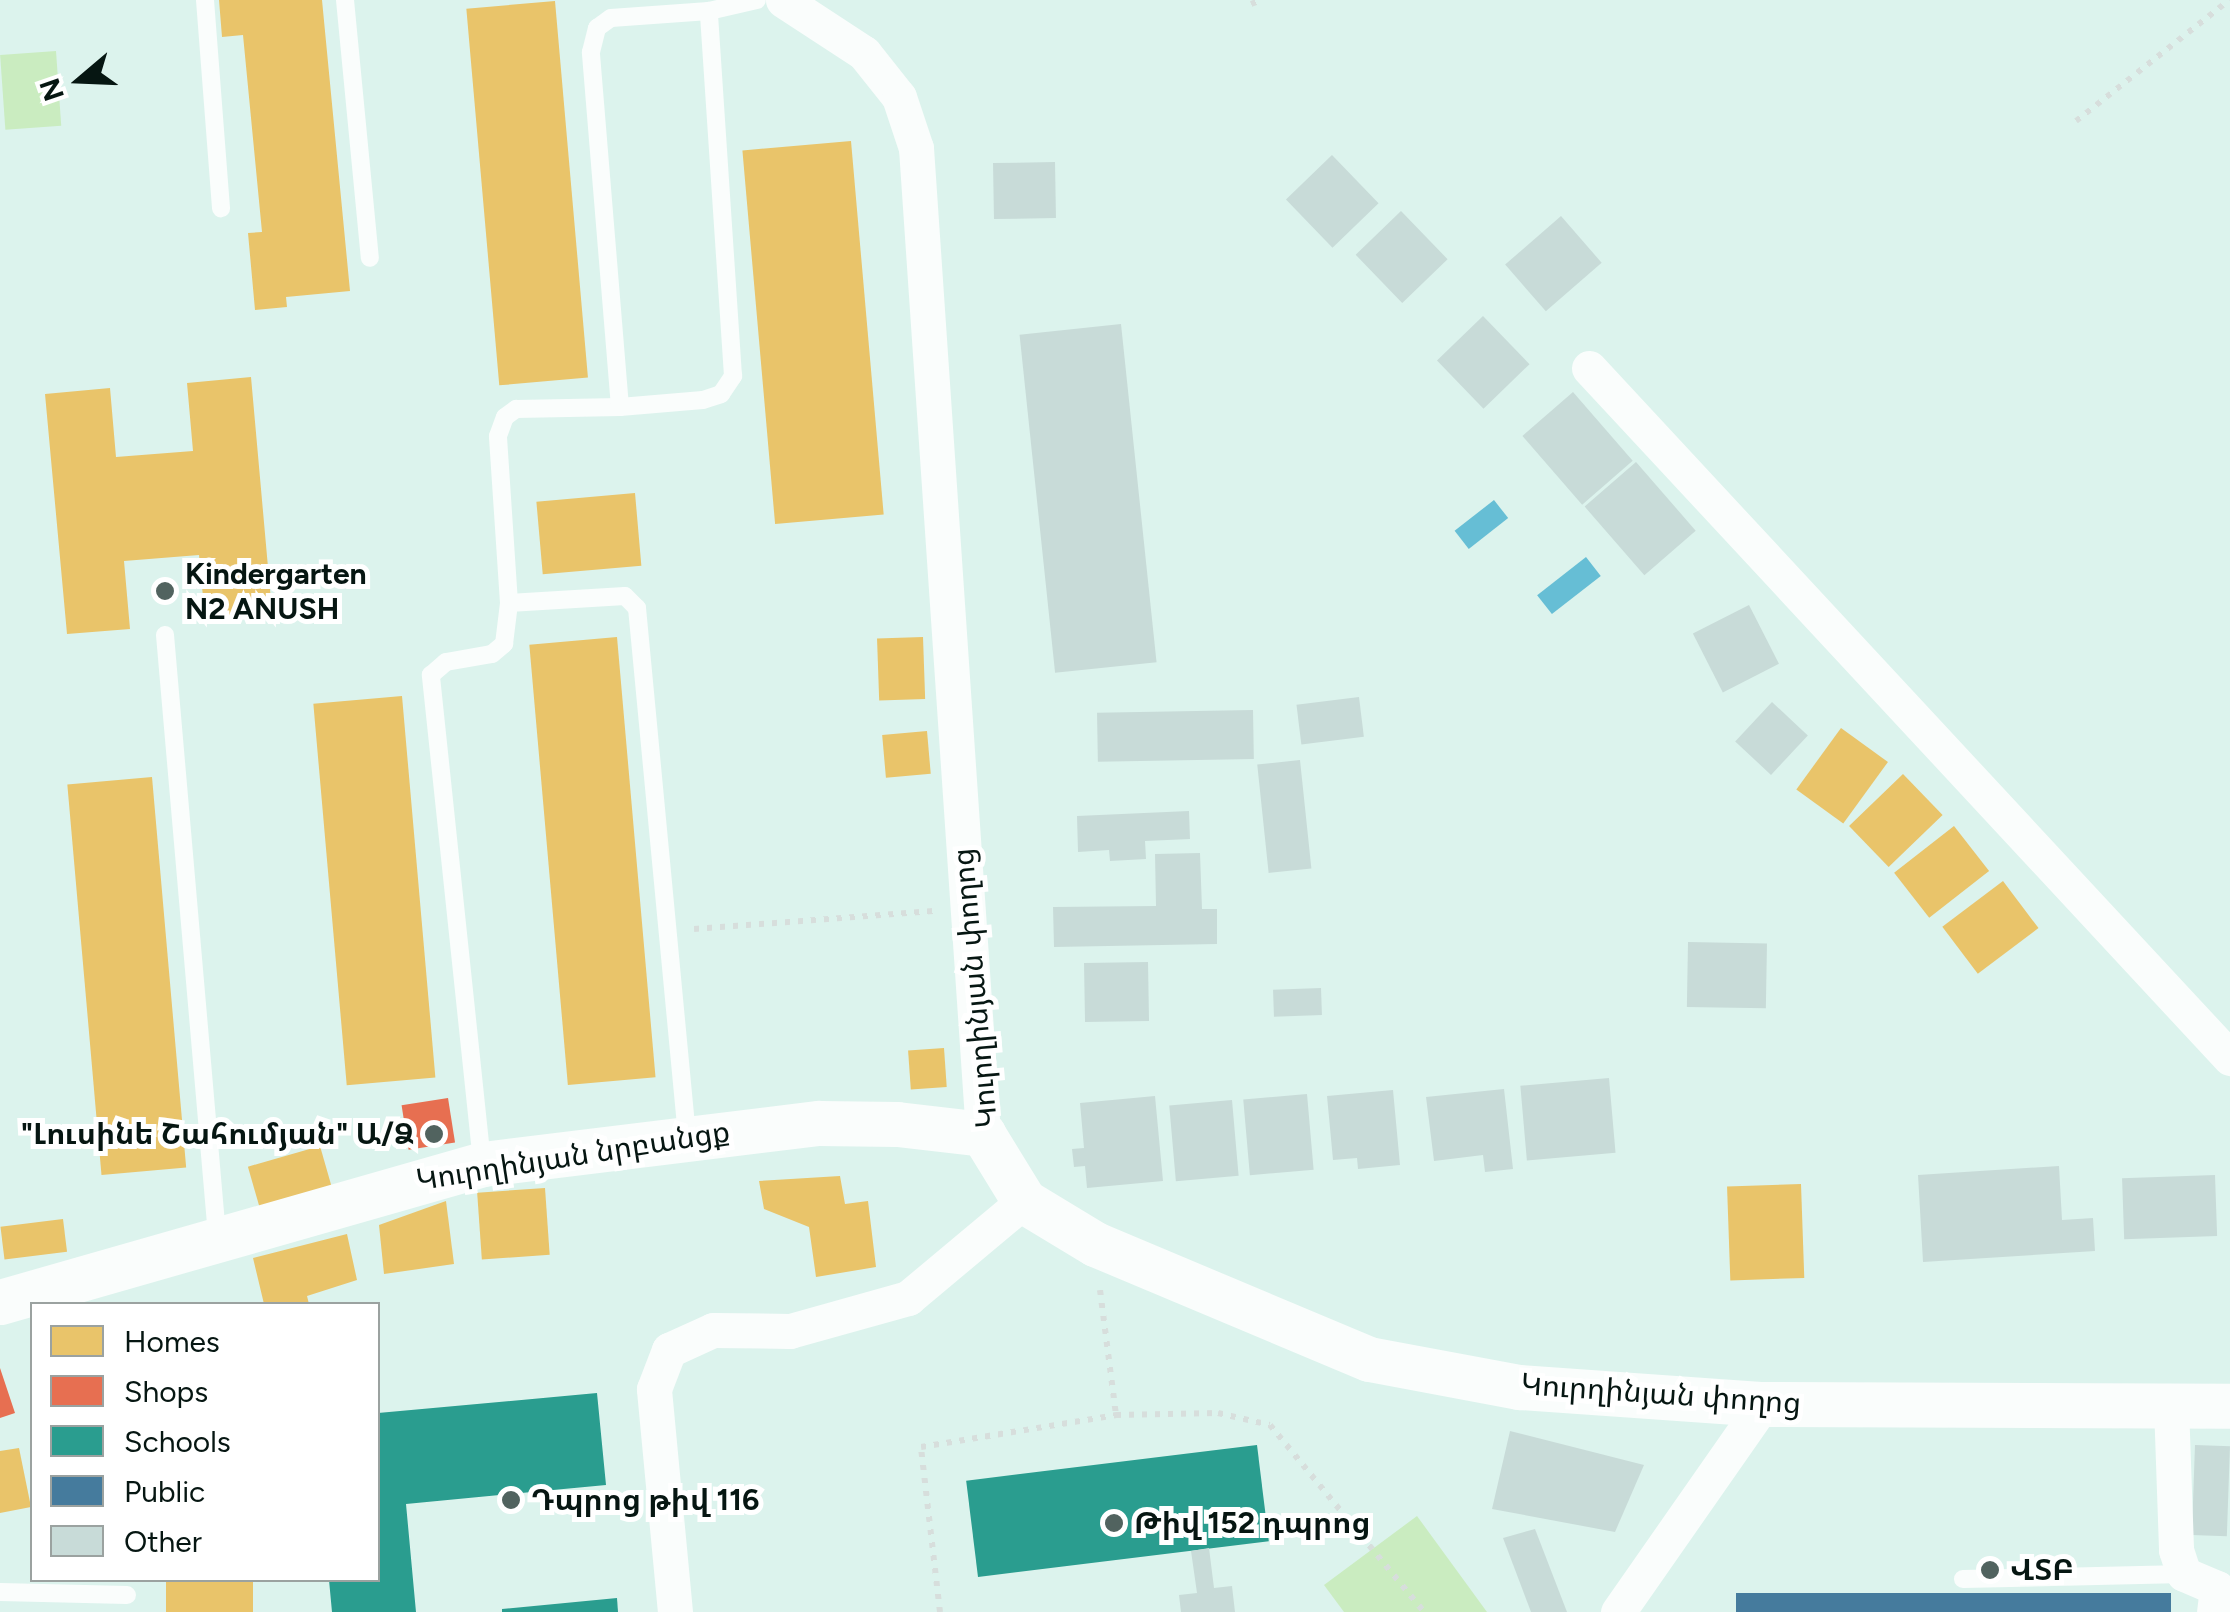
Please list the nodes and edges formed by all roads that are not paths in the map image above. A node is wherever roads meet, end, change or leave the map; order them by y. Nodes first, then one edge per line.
1 (205, 0) edge
2 (345, 0) edge
3 (757, 0) edge
4 (783, 0) edge
5 (709, 12) junction
6 (221, 208) dead end
7 (370, 258) dead end
8 (1589, 368) dead end
9 (620, 407) junction
10 (509, 603) junction
11 (165, 635) dead end
12 (2230, 1058) edge
13 (982, 1134) junction
14 (687, 1136) junction
15 (482, 1164) junction
16 (1024, 1201) junction
17 (218, 1235) junction
18 (0, 1302) edge
19 (1763, 1404) junction
20 (2170, 1405) junction
21 (2230, 1406) edge
22 (2184, 1574) junction
23 (1963, 1579) dead end
24 (0, 1592) edge
25 (127, 1595) dead end
26 (2220, 1596) edge
27 (676, 1612) edge
28 (1618, 1612) edge

1 - 6 lane
2 - 7 lane
3 - 5 lane
4 - 13 street, Կուրղինյան փողոց
5 - 9 lane
5 - 9 lane
8 - 12 street
9 - 10 lane
10 - 14 lane
10 - 15 lane
11 - 17 lane
13 - 14 street, Կուրղինյան նրբանցք
13 - 16 street, Կուրղինյան փողոց
14 - 15 street, Կուրղինյան նրբանցք
15 - 17 street, Կուրղինյան նրբանցք
16 - 19 street, Կուրղինյան փողոց
16 - 27 street
17 - 18 street, Կուրղինյան նրբանցք
19 - 20 street, Կուրղինյան փողոց
19 - 28 street
20 - 21 street, Կուրղինյան փողոց
20 - 22 street
22 - 23 lane
22 - 26 street
24 - 25 lane

